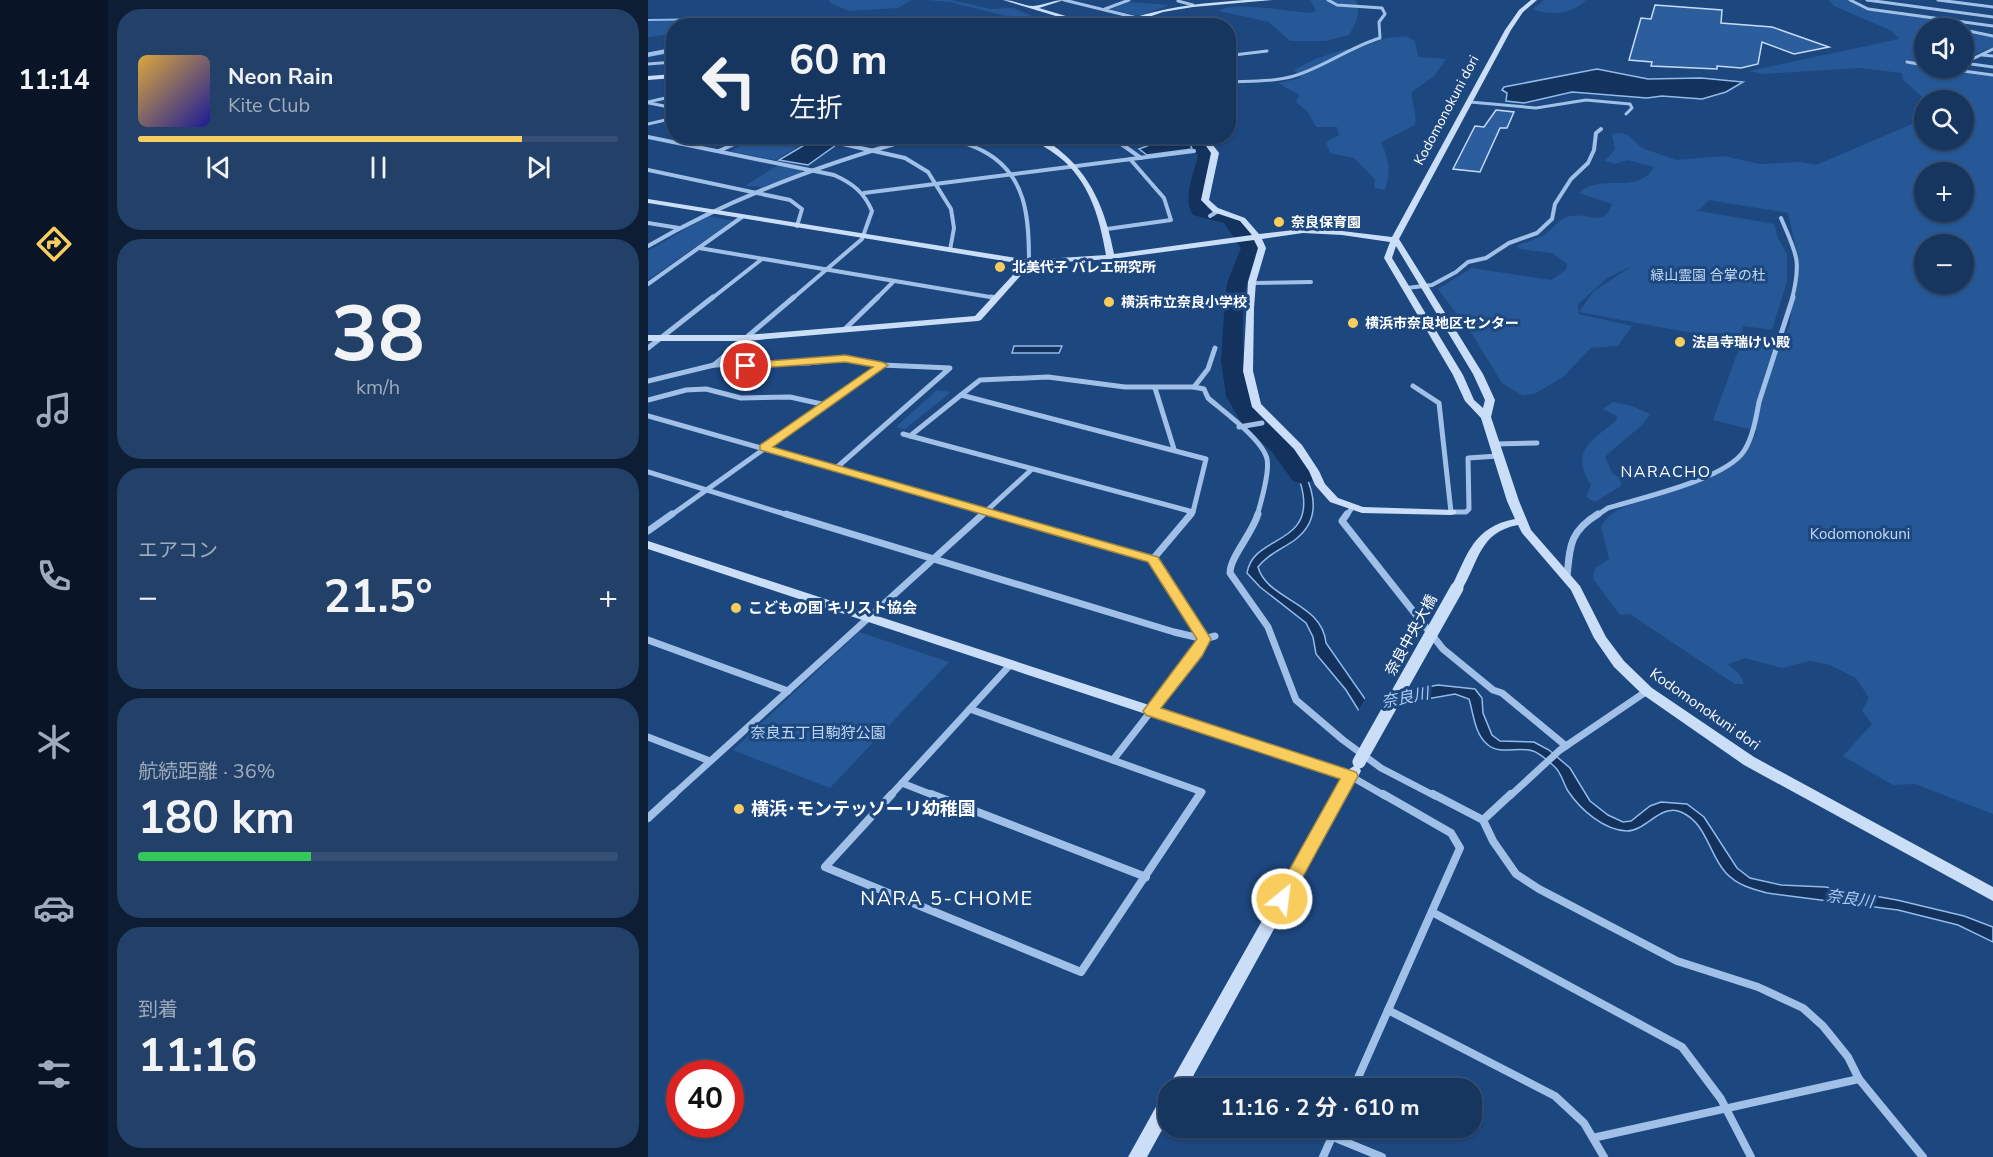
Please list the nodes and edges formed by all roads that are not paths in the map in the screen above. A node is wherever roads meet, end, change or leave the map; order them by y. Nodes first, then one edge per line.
1 (1006, 0) edge
2 (1063, 0) edge
3 (1129, 0) edge
4 (1270, 0) edge
5 (1328, 0) edge
6 (1534, 0) edge
7 (1850, 0) edge
8 (1867, 0) edge
9 (1937, 0) edge
10 (1178, 1) edge
11 (1193, 5) junction
12 (1993, 7) edge
13 (1030, 8) junction
14 (1930, 8) junction
15 (1104, 10) junction
16 (1162, 11) junction
17 (1923, 17) junction
18 (1993, 17) edge
19 (1067, 18) edge
20 (1140, 18) joint
21 (1930, 18) edge
22 (1974, 24) edge
23 (1993, 26) edge
24 (1974, 32) edge
25 (1993, 36) edge
26 (1993, 49) edge
27 (666, 51) edge
28 (1267, 51) dead end
29 (648, 54) edge
30 (1236, 55) edge
31 (1981, 55) junction
32 (1993, 56) edge
33 (1974, 58) edge
34 (666, 63) edge
35 (1907, 63) dead end
36 (648, 64) edge
37 (1914, 64) edge
38 (1974, 64) edge
39 (1993, 67) edge
40 (1974, 72) edge
41 (1993, 75) edge
42 (666, 77) edge
43 (648, 78) edge
44 (1236, 82) edge
45 (666, 98) edge
46 (648, 102) edge
47 (1470, 102) junction
48 (666, 106) edge
49 (1626, 114) dead end
50 (666, 120) edge
51 (648, 124) edge
52 (1601, 129) dead end
53 (648, 137) edge
54 (666, 141) edge
55 (680, 144) edge
56 (734, 144) edge
57 (845, 144) edge
58 (894, 144) edge
59 (966, 144) edge
60 (1043, 144) edge
61 (1123, 144) edge
62 (1208, 144) edge
63 (873, 150) junction
64 (1194, 151) dead end
65 (717, 152) junction
66 (1141, 158) junction
67 (1130, 159) junction
68 (1074, 166) junction
69 (648, 170) edge
70 (816, 170) junction
71 (1010, 174) junction
72 (936, 183) junction
73 (758, 192) junction
74 (864, 192) junction
75 (648, 201) edge
76 (712, 212) junction
77 (1216, 212) junction
78 (1210, 216) dead end
79 (742, 217) junction
80 (1781, 218) dead end
81 (648, 223) edge
82 (797, 226) junction
83 (680, 228) junction
84 (1107, 230) junction
85 (864, 236) junction
86 (1254, 236) junction
87 (1396, 240) junction
88 (648, 246) edge
89 (699, 248) junction
90 (950, 250) junction
91 (1111, 257) junction
92 (762, 259) junction
93 (1029, 261) junction
94 (826, 270) junction
95 (894, 281) junction
96 (1311, 282) dead end
97 (1252, 283) junction
98 (648, 284) edge
99 (1424, 287) junction
100 (1407, 288) junction
101 (996, 298) junction
102 (845, 329) junction
103 (648, 338) edge
104 (746, 338) junction
105 (660, 339) junction
106 (648, 348) edge
107 (1215, 348) dead end
108 (714, 364) junction
109 (882, 365) junction
110 (648, 381) edge
111 (1413, 386) dead end
112 (1194, 387) junction
113 (1155, 388) junction
114 (961, 395) junction
115 (648, 400) edge
116 (826, 405) junction
117 (648, 416) edge
118 (1486, 417) junction
119 (1262, 423) dead end
120 (1242, 427) junction
121 (881, 430) junction
122 (888, 431) dead end
123 (903, 435) dead end
124 (910, 436) junction
125 (1537, 442) dead end
126 (1494, 444) junction
127 (764, 448) junction
128 (1174, 449) junction
129 (1498, 456) junction
130 (835, 470) junction
131 (1031, 470) junction
132 (648, 472) edge
133 (706, 489) junction
134 (1352, 508) junction
135 (984, 512) junction
136 (1193, 512) junction
137 (1451, 512) junction
138 (1521, 521) junction
139 (648, 531) edge
140 (648, 545) edge
141 (933, 558) junction
142 (1153, 560) junction
143 (1567, 580) junction
144 (868, 618) junction
145 (1215, 636) dead end
146 (1204, 639) junction
147 (648, 640) edge
148 (1011, 664) junction
149 (788, 691) junction
150 (1647, 691) junction
151 (970, 709) junction
152 (1151, 711) junction
153 (648, 737) edge
154 (1563, 748) junction
155 (1113, 760) junction
156 (710, 761) junction
157 (1354, 769) junction
158 (902, 783) junction
159 (648, 818) edge
160 (1483, 820) junction
161 (1146, 877) junction
162 (1993, 895) edge
163 (1432, 912) junction
164 (1388, 1010) junction
165 (1181, 1078) edge
166 (1358, 1078) edge
167 (1859, 1079) junction
168 (1727, 1108) junction
169 (1158, 1120) edge
170 (1597, 1137) junction
171 (1331, 1138) edge
172 (1346, 1138) edge
173 (1137, 1157) edge
174 (1323, 1157) edge
175 (1382, 1157) edge
176 (1604, 1157) edge
177 (1751, 1157) edge
178 (1923, 1157) edge

1 - 13 street
2 - 13 street
2 - 15 street
3 - 15 street
4 - 11 street
5 - 44 street
6 - 47 street, Kodomonokuni dori
7 - 17 street
8 - 14 street
9 - 12 street
9 - 14 street
10 - 11 street
10 - 16 street
11 - 16 street
13 - 19 street
14 - 17 street
14 - 18 street
15 - 20 street
16 - 20 street
17 - 21 street
22 - 23 street
24 - 25 street
26 - 31 street
27 - 29 street
28 - 30 street
31 - 32 street
31 - 33 street
34 - 36 street
35 - 37 street
38 - 39 street
40 - 41 street
42 - 43 street
45 - 46 street
46 - 48 street
47 - 49 street
47 - 87 street, Kodomonokuni dori
50 - 51 street
52 - 99 street
53 - 54 street
55 - 65 street
56 - 65 street
57 - 63 street
58 - 63 street
59 - 71 street
60 - 68 street
61 - 66 street
62 - 77 street
63 - 70 street
63 - 72 street
64 - 66 street
65 - 70 street
66 - 67 street
67 - 68 street
67 - 84 street
68 - 71 street
68 - 84 street
69 - 73 street
70 - 73 street
70 - 74 street
71 - 72 street
71 - 93 street
72 - 74 street
72 - 90 street
73 - 76 street
73 - 82 street
74 - 85 street
75 - 76 street
76 - 79 street
76 - 83 street
77 - 78 street
77 - 86 street
79 - 82 street
79 - 89 street
80 - 143 street
81 - 83 street
82 - 85 street
83 - 88 street
84 - 91 street
85 - 90 street
85 - 94 street
86 - 87 street
86 - 91 street
86 - 97 street
87 - 99 street, Kodomonokuni dori
87 - 100 street, Kodomonokuni dori
89 - 92 street
89 - 98 street
90 - 93 street
91 - 93 street
92 - 94 street
92 - 105 street
93 - 101 street
94 - 95 street
94 - 104 street
95 - 101 street
95 - 102 street
96 - 97 street
97 - 134 street
99 - 100 street
99 - 118 street, Kodomonokuni dori
100 - 118 street, Kodomonokuni dori
101 - 102 street
102 - 104 street
103 - 105 street
104 - 105 street
104 - 108 street
105 - 106 street
107 - 112 street
108 - 109 street
108 - 110 street
109 - 116 street
109 - 121 street
111 - 137 street
112 - 113 street
112 - 120 street
113 - 114 street
113 - 128 street
114 - 124 street
114 - 128 street
115 - 116 street
116 - 127 street
117 - 127 street
118 - 126 street, Kodomonokuni dori
119 - 120 street
120 - 160 street
121 - 122 street
121 - 130 street
123 - 124 street
124 - 131 street
125 - 126 street
126 - 129 street, Kodomonokuni dori
127 - 130 street
127 - 133 street
128 - 136 street
129 - 137 street
129 - 138 street, Kodomonokuni dori
130 - 135 street
131 - 135 street
131 - 136 street
132 - 133 street
133 - 139 street
133 - 141 street
134 - 137 street
134 - 154 street
135 - 141 street
135 - 142 street
136 - 142 street
138 - 143 street, Kodomonokuni dori
138 - 157 street, 奈良中央大橋, bridge
140 - 144 street
141 - 144 street
141 - 146 street
142 - 146 street
143 - 150 street, Kodomonokuni dori
144 - 148 street
144 - 149 street
145 - 146 street
146 - 152 street
147 - 149 street
148 - 151 street
148 - 152 street
149 - 156 street
150 - 154 street
150 - 162 street, Kodomonokuni dori
151 - 155 street
151 - 158 street
152 - 155 street
152 - 157 street
153 - 156 street
154 - 160 street
155 - 161 street
156 - 159 street
157 - 163 street
157 - 165 street, 奈良中央大橋
158 - 161 street
158 - 161 street
160 - 167 street
163 - 164 street
163 - 168 street
164 - 166 street
164 - 170 street
167 - 168 street
167 - 178 street
168 - 170 street
168 - 177 street
169 - 173 street
170 - 176 street
171 - 174 street
172 - 175 street

